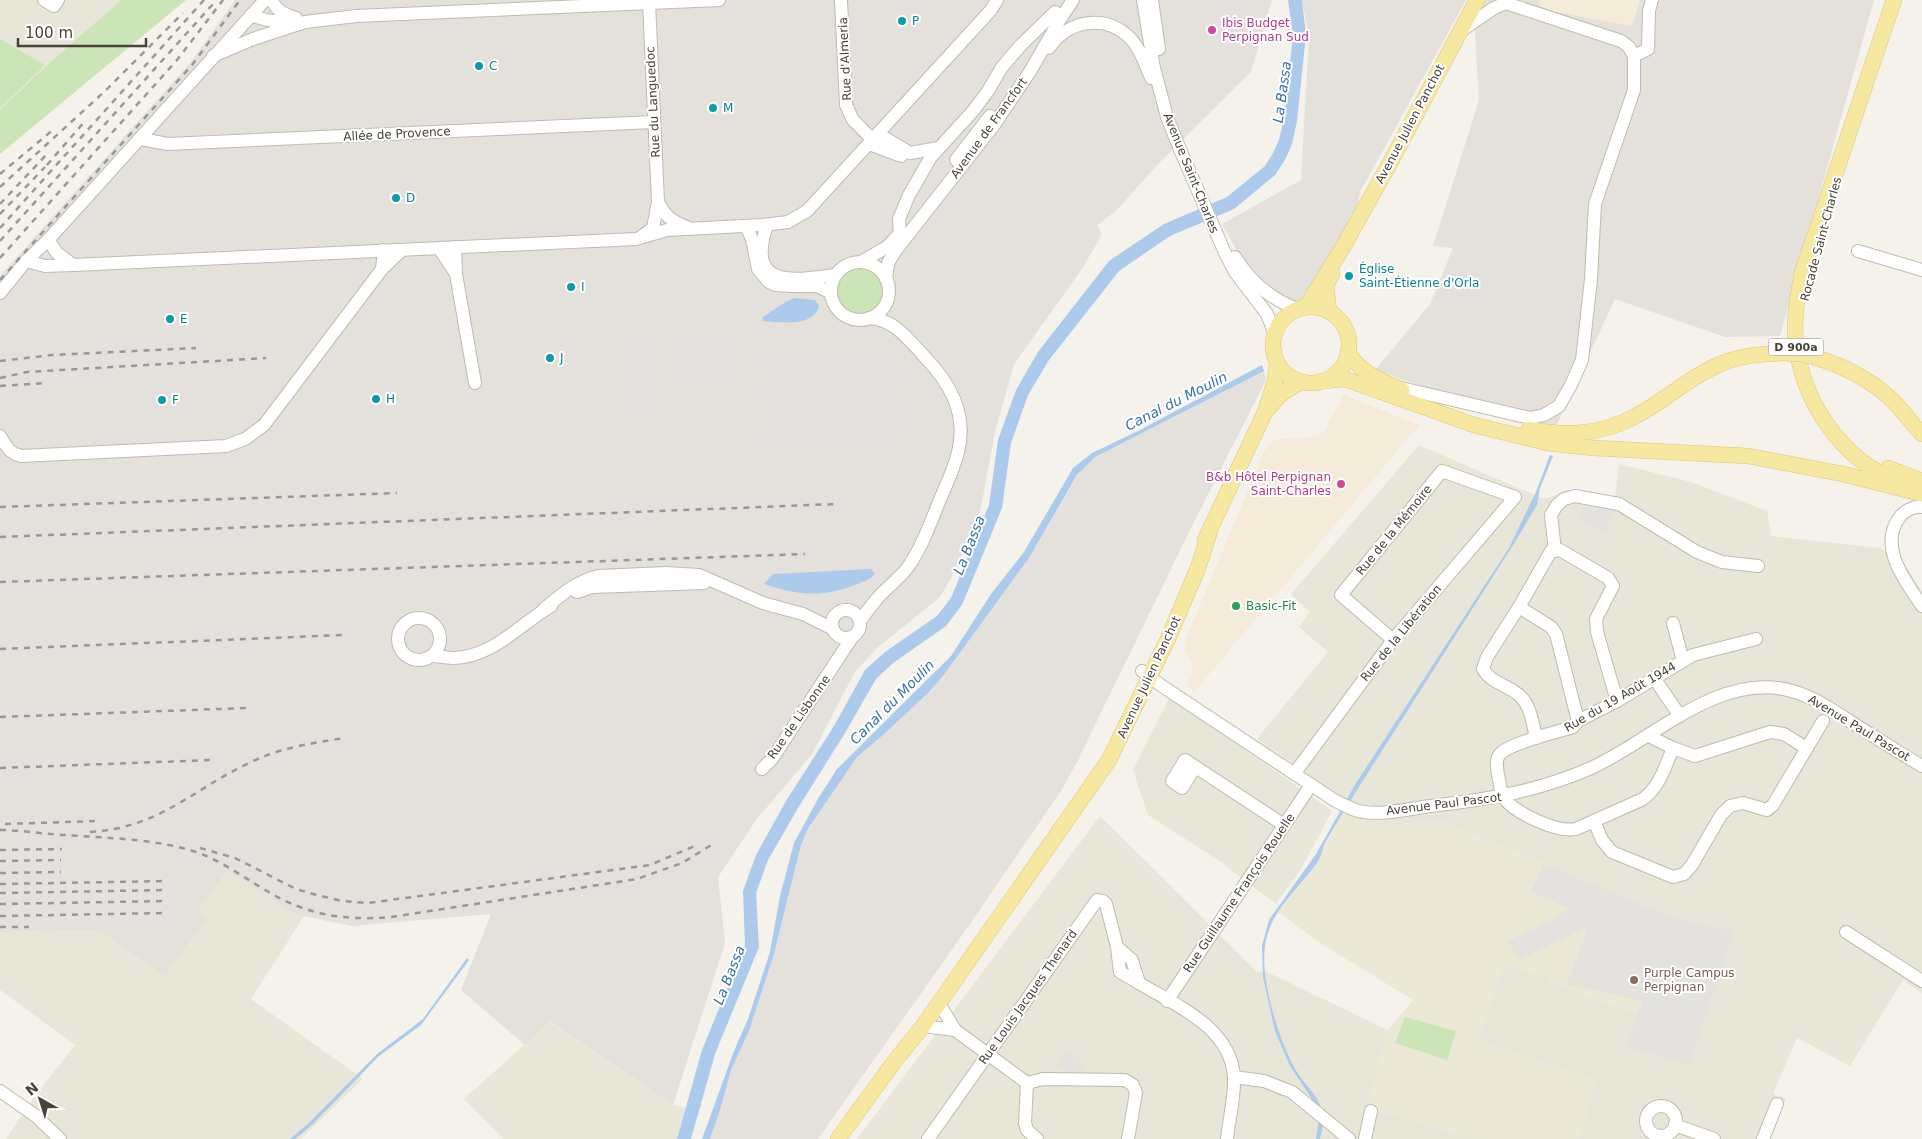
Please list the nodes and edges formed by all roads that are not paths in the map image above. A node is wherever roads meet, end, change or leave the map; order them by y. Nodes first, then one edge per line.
1 (44, 0) edge
2 (58, 0) edge
3 (265, 0) edge
4 (272, 0) edge
5 (719, 0) edge
6 (841, 0) edge
7 (997, 0) edge
8 (1063, 0) edge
9 (1073, 0) edge
10 (1143, 0) edge
11 (1152, 0) edge
12 (1477, 0) edge
13 (1652, 0) edge
14 (1894, 0) edge
15 (649, 2) junction
16 (1055, 12) junction
17 (248, 19) junction
18 (302, 20) junction
19 (1461, 30) junction
20 (253, 39) junction
21 (213, 56) junction
22 (1634, 56) junction
23 (1167, 117) junction
24 (654, 122) junction
25 (994, 125) junction
26 (141, 139) junction
27 (873, 139) junction
28 (1844, 152) junction
29 (934, 153) junction
30 (1205, 200) junction
31 (658, 202) junction
32 (767, 225) junction
33 (1216, 225) junction
34 (746, 226) junction
35 (689, 228) junction
36 (900, 233) junction
37 (48, 240) junction
38 (636, 240) junction
39 (455, 247) junction
40 (1343, 247) junction
41 (439, 248) junction
42 (384, 250) junction
43 (402, 250) junction
44 (1858, 251) dead end
45 (26, 261) junction
46 (861, 262) junction
47 (73, 265) junction
48 (382, 269) junction
49 (1922, 270) edge
50 (456, 274) junction
51 (836, 275) junction
52 (886, 279) junction
53 (0, 292) edge
54 (831, 293) junction
55 (887, 300) junction
56 (1301, 308) junction
57 (1329, 311) junction
58 (869, 318) junction
59 (895, 326) junction
60 (1274, 332) junction
61 (1348, 352) junction
62 (1277, 364) junction
63 (1322, 381) junction
64 (1300, 382) junction
65 (475, 383) dead end
66 (1394, 386) junction
67 (1265, 412) junction
68 (1922, 434) edge
69 (0, 436) edge
70 (1922, 481) edge
71 (1922, 492) edge
72 (1515, 497) joint
73 (1922, 507) edge
74 (1555, 552) junction
75 (1758, 566) dead end
76 (877, 599) junction
77 (1922, 606) edge
78 (1519, 607) junction
79 (844, 611) junction
80 (803, 614) junction
81 (860, 621) junction
82 (1673, 623) dead end
83 (834, 631) junction
84 (853, 636) junction
85 (440, 638) junction
86 (1756, 639) dead end
87 (1393, 640) junction
88 (431, 656) junction
89 (469, 656) junction
90 (1683, 661) junction
91 (835, 665) junction
92 (1146, 674) junction
93 (1654, 678) junction
94 (1617, 701) junction
95 (1680, 716) junction
96 (1578, 721) junction
97 (1823, 721) dead end
98 (1649, 736) junction
99 (1536, 738) junction
100 (1673, 748) junction
101 (1806, 748) junction
102 (1922, 766) edge
103 (1195, 767) dead end
104 (762, 768) dead end
105 (1294, 774) junction
106 (1311, 785) junction
107 (1503, 796) junction
108 (1594, 821) junction
109 (1284, 825) junction
110 (1846, 932) dead end
111 (970, 958) junction
112 (1922, 981) edge
113 (1167, 1001) junction
114 (939, 1003) junction
115 (923, 1026) junction
116 (955, 1030) junction
117 (988, 1054) junction
118 (894, 1062) junction
119 (1234, 1076) junction
120 (1027, 1083) junction
121 (0, 1091) edge
122 (1777, 1104) dead end
123 (1370, 1111) dead end
124 (1676, 1126) junction
125 (1655, 1137) edge
126 (60, 1139) edge
127 (838, 1139) edge
128 (928, 1139) edge
129 (1036, 1139) edge
130 (1128, 1139) edge
131 (1227, 1139) edge
132 (1348, 1139) edge
133 (1365, 1139) edge
134 (1714, 1139) edge
135 (1763, 1139) edge

1 - 2 street
3 - 17 street
4 - 18 street
5 - 15 street
6 - 27 street, Rue d'Almeria
7 - 27 street
8 - 16 street, Avenue de Francfort
9 - 25 street, Avenue de Francfort
10 - 23 street, Avenue Saint-Charles
11 - 30 street, Avenue Saint-Charles
12 - 19 main road, Avenue Julien Panchot
13 - 22 street
14 - 28 main road, Rocade Saint-Charles / D 900a
15 - 18 street
15 - 24 street, Rue du Languedoc
16 - 29 street
16 - 36 street, Avenue de Francfort
17 - 18 street
17 - 20 street
17 - 21 street
18 - 20 street
19 - 22 street
19 - 40 main road, Avenue Julien Panchot
20 - 21 street
21 - 26 street
22 - 66 street
23 - 25 street
23 - 30 street, Avenue Saint-Charles
24 - 26 street, Allée de Provence
24 - 31 street, Rue du Languedoc
25 - 52 street, Avenue de Francfort
26 - 37 street
27 - 29 street
27 - 32 street
28 - 70 main road, Rocade Saint-Charles / D 900a
28 - 71 main road, Rocade Saint-Charles / D 900a
29 - 36 street
30 - 33 street, Avenue Saint-Charles
31 - 35 street
31 - 38 street, Rue du Languedoc
32 - 34 street
32 - 51 street
33 - 56 street, Avenue Saint-Charles
33 - 60 street, Avenue Saint-Charles
34 - 35 street
34 - 54 street
35 - 38 street
36 - 46 street, Avenue de Francfort
37 - 45 street
37 - 47 street
38 - 39 street
39 - 41 street
39 - 50 street
40 - 56 main road, Avenue Julien Panchot
40 - 57 main road, Avenue Julien Panchot
41 - 43 street
41 - 50 street
42 - 43 street
42 - 47 street
42 - 48 street
43 - 48 street
44 - 49 street
45 - 47 street
45 - 53 street
46 - 51 street
46 - 52 street
48 - 69 street
50 - 65 street
51 - 54 street
52 - 55 street
54 - 58 street
55 - 58 street
55 - 59 street
56 - 57 main road
56 - 60 main road
57 - 61 main road
58 - 59 street
59 - 76 street
60 - 62 main road
61 - 63 main road
61 - 66 main road
62 - 64 main road
62 - 67 main road, Avenue Julien Panchot
63 - 64 main road
63 - 71 main road
64 - 67 main road, Avenue Julien Panchot
66 - 68 main road, bridge
67 - 92 main road, Avenue Julien Panchot
72 - 87 street, Rue de la Libération
72 - 87 street, Rue de la Mémoire
73 - 77 street
74 - 75 street
74 - 78 street
74 - 94 street
76 - 79 street
76 - 81 street
78 - 96 street
78 - 99 street
79 - 80 street
79 - 81 street
79 - 83 street
80 - 83 street
80 - 89 street
81 - 84 street
82 - 90 street
83 - 84 street
83 - 91 street
84 - 91 street, Rue de Lisbonne
85 - 88 street
85 - 88 street
85 - 89 street
86 - 90 street, Rue du 19 Août 1944
87 - 105 street, Rue de la Libération
88 - 89 street
90 - 93 street, Rue du 19 Août 1944
91 - 104 street, Rue de Lisbonne
92 - 105 street, Avenue Paul Pascot
92 - 111 main road, Avenue Julien Panchot
93 - 94 street, Rue du 19 Août 1944
93 - 95 street
94 - 96 street, Rue du 19 Août 1944
95 - 98 street, Avenue Paul Pascot
95 - 102 street, Avenue Paul Pascot
96 - 99 street, Rue du 19 Août 1944
97 - 101 street
98 - 100 street
98 - 107 street, Avenue Paul Pascot
99 - 107 street, Rue du 19 Août 1944
100 - 101 street
100 - 108 street
101 - 108 street
103 - 109 street
105 - 106 street, Avenue Paul Pascot
106 - 107 street, Avenue Paul Pascot
106 - 109 street, Rue Guillaume François Rouelle
107 - 108 street
109 - 113 street, Rue Guillaume François Rouelle
110 - 112 street
111 - 114 main road, Avenue Julien Panchot
111 - 118 main road, Avenue Julien Panchot
113 - 117 street, Rue Louis Jacques Thenard
113 - 119 street, Rue Louis Jacques Thenard
114 - 115 main road, Avenue Julien Panchot
114 - 116 street
115 - 116 street
115 - 118 main road, Avenue Julien Panchot
116 - 117 street
117 - 120 street
117 - 128 street, Rue Louis Jacques Thenard
118 - 127 main road, Avenue Julien Panchot
119 - 131 street
119 - 132 street
120 - 129 street
120 - 130 street
121 - 126 street
122 - 135 street
123 - 133 street
124 - 125 street
124 - 125 street
124 - 134 street

